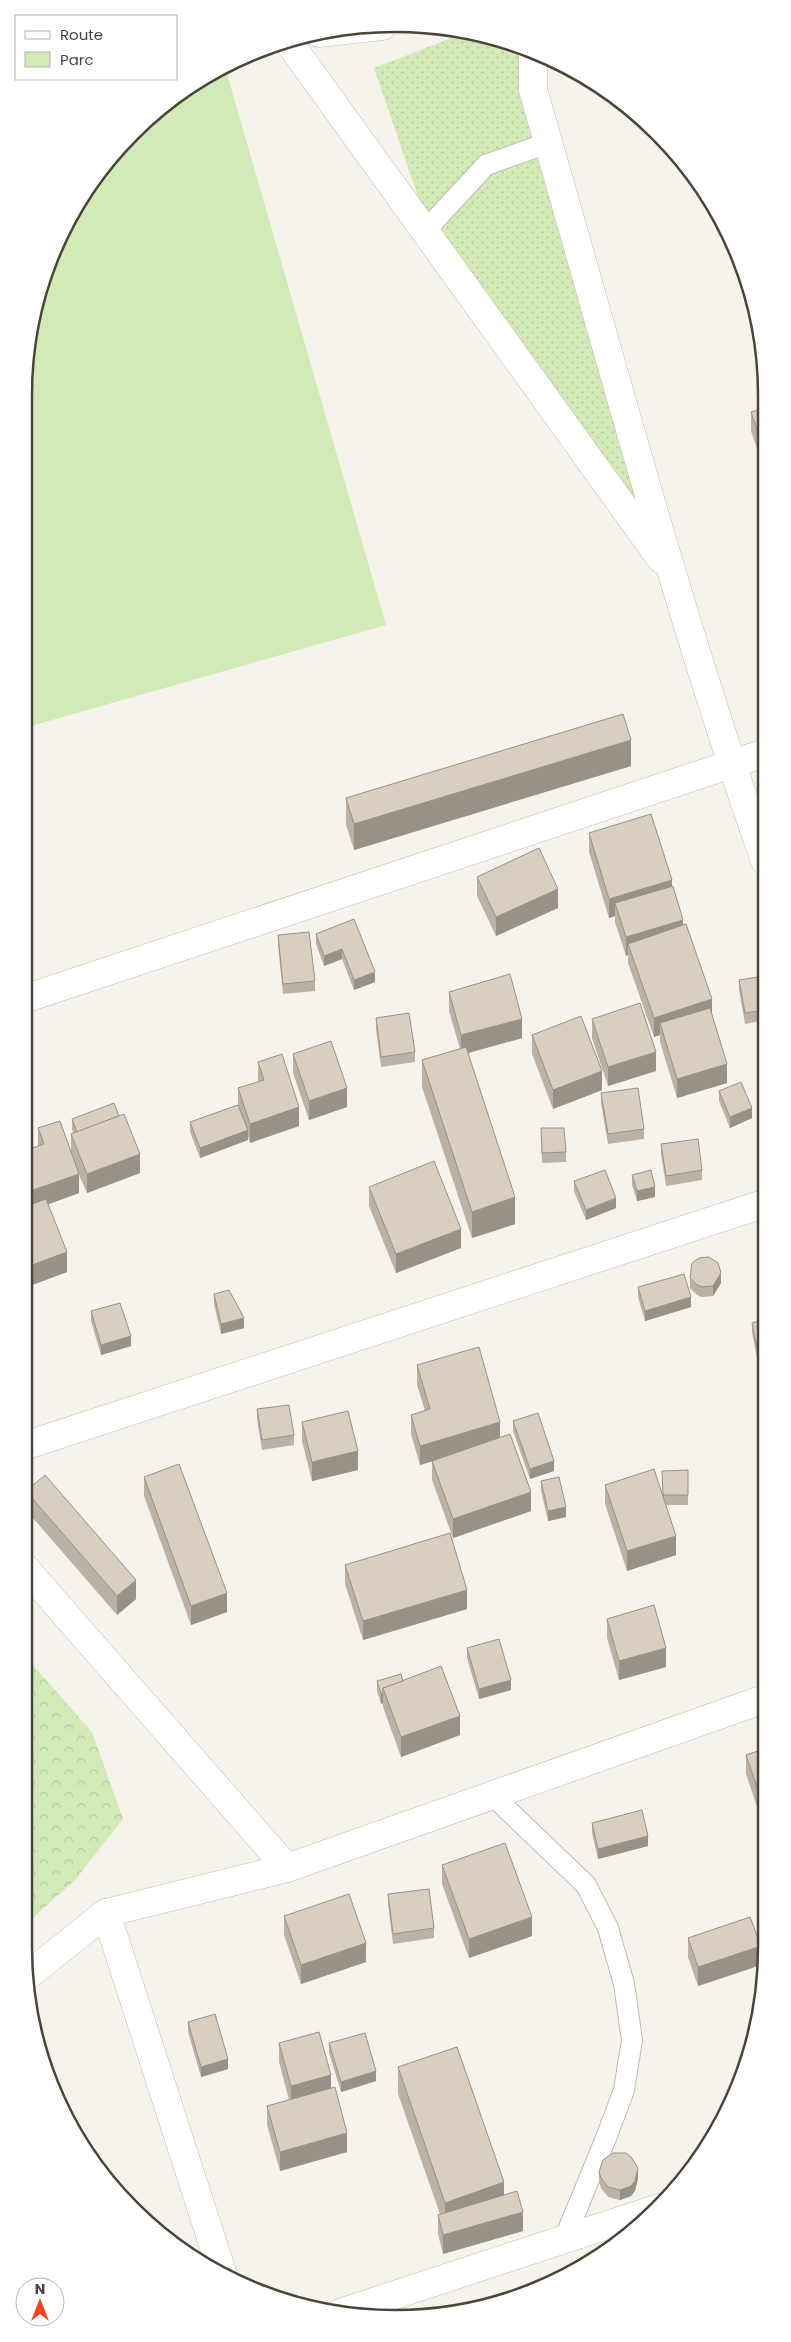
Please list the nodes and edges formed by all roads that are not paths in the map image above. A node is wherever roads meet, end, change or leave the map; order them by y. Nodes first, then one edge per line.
1 (293, 48) edge
2 (533, 60) edge
3 (548, 143) junction
4 (426, 231) junction
5 (672, 574) junction
6 (758, 755) edge
7 (731, 764) junction
8 (758, 841) edge
9 (32, 996) edge
10 (758, 1206) edge
11 (32, 1443) edge
12 (32, 1576) edge
13 (758, 1701) edge
14 (492, 1795) junction
15 (287, 1868) junction
16 (106, 1913) junction
17 (33, 1971) edge
18 (640, 2214) edge
19 (564, 2240) junction
20 (219, 2264) edge
21 (358, 2307) edge

1 - 4 street
2 - 3 street
3 - 4 lane
3 - 5 street
4 - 5 street
5 - 7 street
6 - 7 street
7 - 8 street
7 - 9 street
10 - 11 street
12 - 15 street
13 - 14 street
14 - 15 street
14 - 19 lane
15 - 16 street
16 - 17 street
16 - 20 street
18 - 19 street
19 - 21 street

